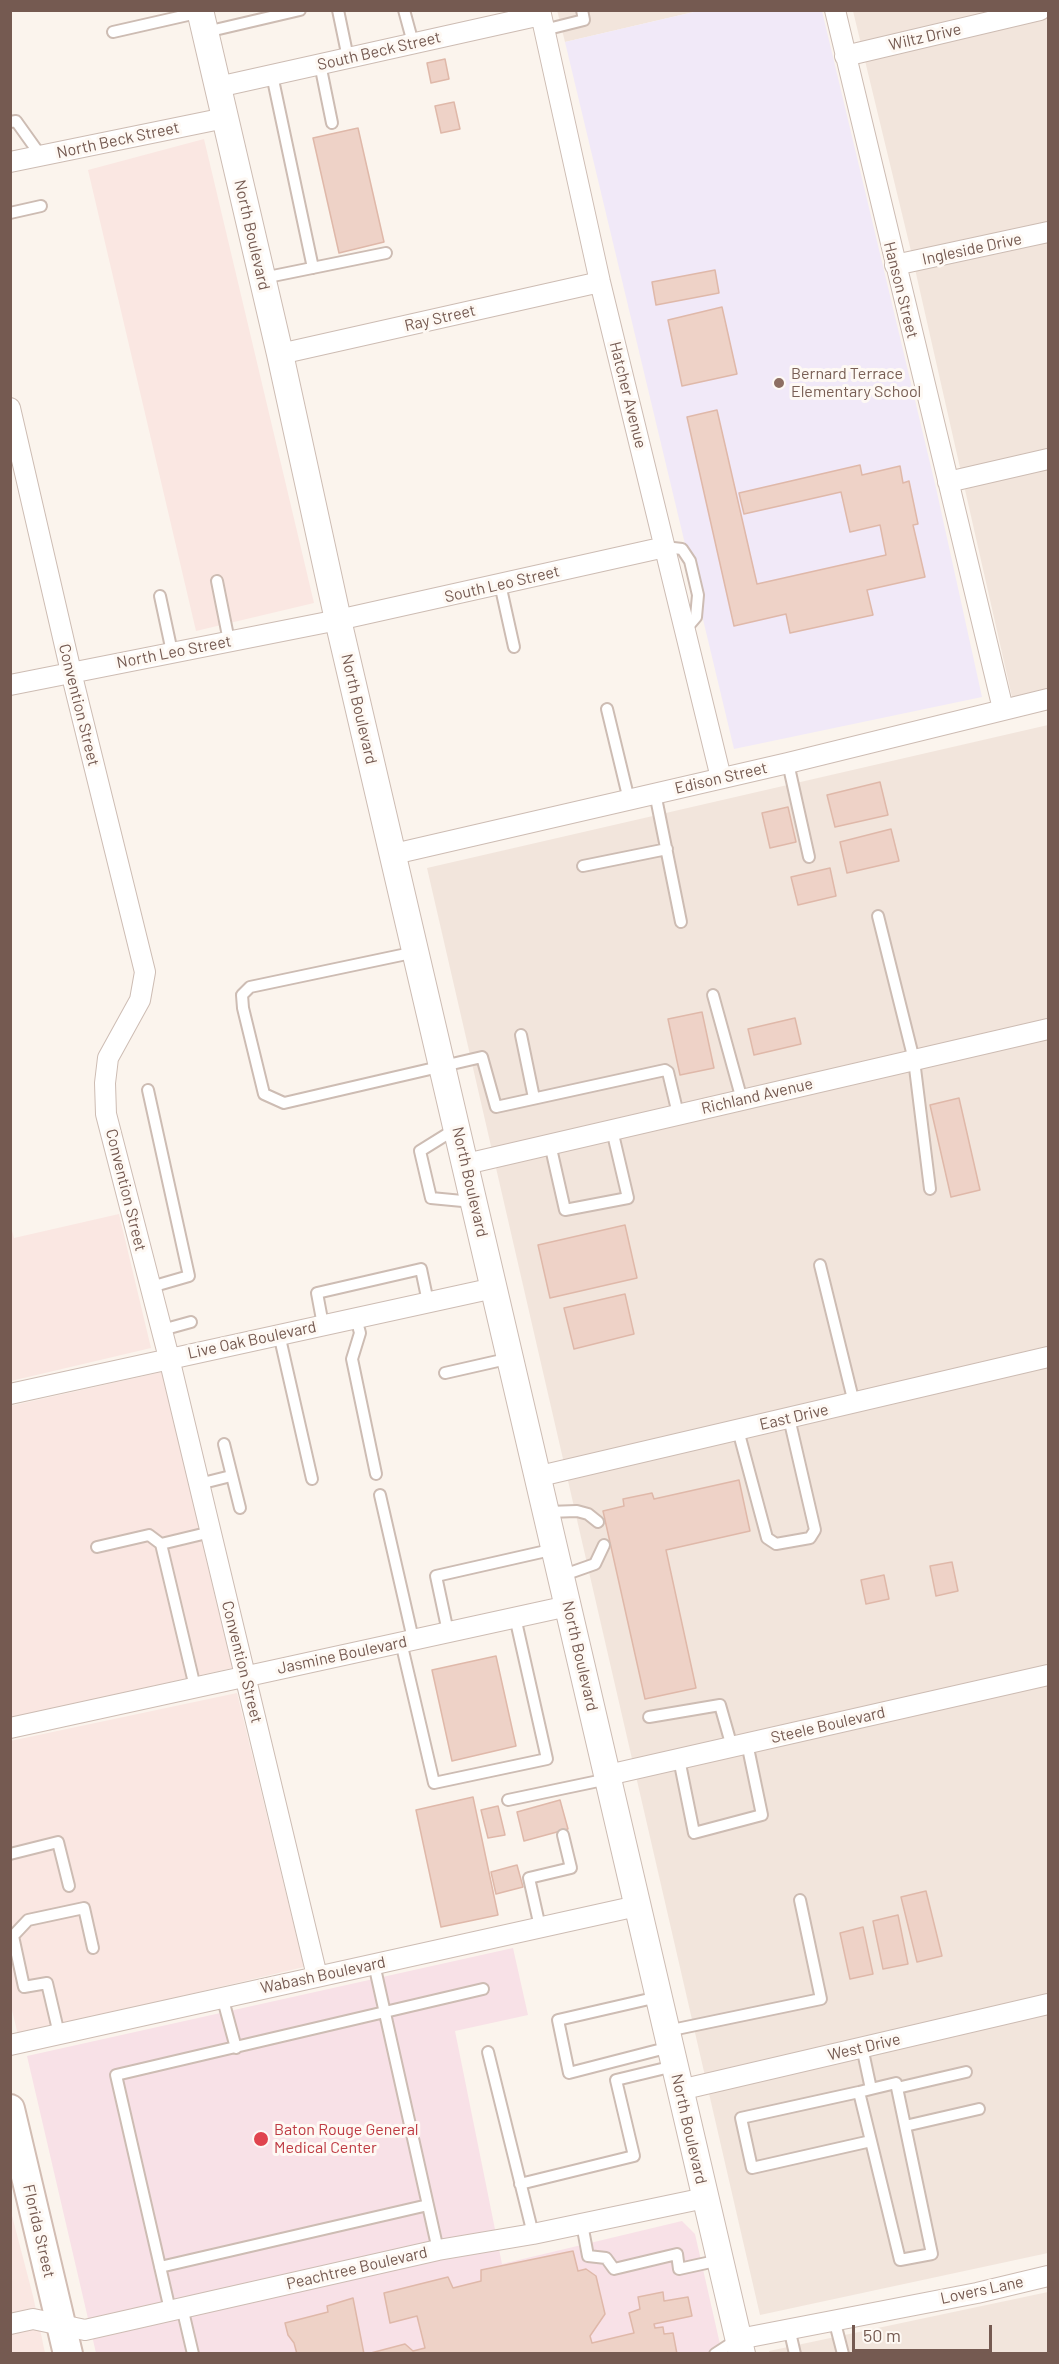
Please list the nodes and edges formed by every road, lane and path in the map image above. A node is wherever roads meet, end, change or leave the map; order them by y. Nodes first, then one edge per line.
1 (300, 10) edge
2 (338, 10) edge
3 (404, 10) edge
4 (582, 10) edge
5 (835, 10) edge
6 (1040, 10) edge
7 (202, 18) edge
8 (542, 18) edge
9 (113, 32) dead end
10 (413, 44) junction
11 (845, 56) junction
12 (348, 58) junction
13 (320, 64) junction
14 (272, 75) junction
15 (218, 87) junction
16 (225, 118) junction
17 (10, 122) edge
18 (332, 123) dead end
19 (40, 156) junction
20 (10, 162) edge
21 (41, 206) dead end
22 (10, 213) edge
23 (1048, 232) edge
24 (386, 253) dead end
25 (895, 265) junction
26 (313, 268) junction
27 (262, 278) junction
28 (600, 282) junction
29 (280, 354) junction
30 (10, 408) edge
31 (1048, 459) edge
32 (948, 482) junction
33 (665, 548) junction
34 (217, 582) dead end
35 (500, 584) junction
36 (160, 596) dead end
37 (338, 620) junction
38 (229, 641) junction
39 (514, 647) dead end
40 (172, 652) junction
41 (71, 672) junction
42 (10, 686) edge
43 (1048, 699) edge
44 (607, 709) dead end
45 (1003, 709) junction
46 (788, 763) junction
47 (721, 778) junction
48 (655, 793) junction
49 (629, 800) junction
50 (667, 849) junction
51 (393, 854) junction
52 (809, 857) dead end
53 (583, 866) dead end
54 (878, 916) dead end
55 (681, 922) dead end
56 (417, 952) junction
57 (713, 995) dead end
58 (1048, 1029) edge
59 (521, 1035) dead end
60 (914, 1060) junction
61 (443, 1066) junction
62 (148, 1090) dead end
63 (534, 1098) junction
64 (742, 1100) junction
65 (678, 1114) junction
66 (458, 1127) junction
67 (612, 1130) junction
68 (550, 1144) junction
69 (466, 1164) junction
70 (930, 1189) dead end
71 (474, 1202) junction
72 (820, 1265) dead end
73 (151, 1287) junction
74 (494, 1288) junction
75 (428, 1302) junction
76 (356, 1318) junction
77 (191, 1322) dead end
78 (323, 1325) junction
79 (162, 1330) junction
80 (279, 1334) junction
81 (1048, 1357) edge
82 (169, 1358) junction
83 (511, 1358) junction
84 (445, 1373) dead end
85 (10, 1394) edge
86 (854, 1403) junction
87 (789, 1418) junction
88 (738, 1430) junction
89 (224, 1444) dead end
90 (376, 1474) dead end
91 (231, 1476) junction
92 (540, 1476) junction
93 (312, 1479) dead end
94 (199, 1484) junction
95 (380, 1495) dead end
96 (240, 1508) dead end
97 (548, 1512) junction
98 (598, 1522) dead end
99 (211, 1532) junction
100 (161, 1544) junction
101 (604, 1545) dead end
102 (97, 1547) dead end
103 (555, 1549) junction
104 (561, 1576) junction
105 (568, 1606) junction
106 (515, 1617) junction
107 (448, 1632) junction
108 (407, 1641) junction
109 (1048, 1675) edge
110 (245, 1676) junction
111 (195, 1687) junction
112 (649, 1718) dead end
113 (10, 1728) edge
114 (739, 1745) junction
115 (679, 1759) junction
116 (608, 1777) junction
117 (508, 1800) dead end
118 (563, 1834) dead end
119 (10, 1854) edge
120 (69, 1886) dead end
121 (800, 1900) dead end
122 (637, 1906) junction
123 (540, 1927) junction
124 (93, 1948) dead end
125 (374, 1964) junction
126 (317, 1976) junction
127 (483, 1989) dead end
128 (222, 1996) junction
129 (658, 1997) junction
130 (1048, 2004) edge
131 (383, 2013) junction
132 (59, 2034) junction
133 (10, 2045) edge
134 (862, 2047) junction
135 (236, 2048) junction
136 (488, 2052) dead end
137 (672, 2058) junction
138 (966, 2072) dead end
139 (897, 2088) junction
140 (871, 2089) junction
141 (859, 2092) junction
142 (10, 2109) edge
143 (979, 2109) dead end
144 (905, 2126) junction
145 (871, 2141) junction
146 (520, 2184) junction
147 (705, 2198) junction
148 (428, 2205) junction
149 (582, 2224) junction
150 (533, 2234) junction
151 (438, 2250) junction
152 (720, 2260) junction
153 (160, 2267) junction
154 (1048, 2276) edge
155 (176, 2309) junction
156 (834, 2319) junction
157 (10, 2324) edge
158 (62, 2326) junction
159 (789, 2328) junction
160 (741, 2346) edge
161 (68, 2354) edge
162 (193, 2354) edge
163 (715, 2354) edge
164 (795, 2354) edge
165 (843, 2354) edge

1 - 7 lane
2 - 12 lane
3 - 10 lane
4 - 8 lane
5 - 11 street, Hanson Street
6 - 11 street, Wiltz Drive
7 - 9 lane
7 - 15 street, North Boulevard
8 - 10 street, South Beck Street
8 - 28 street, Hatcher Avenue
10 - 12 street, South Beck Street
11 - 25 street, Hanson Street
12 - 13 street, South Beck Street
13 - 14 street, South Beck Street
13 - 18 lane
14 - 15 street, South Beck Street
14 - 26 lane
15 - 16 street, North Boulevard
16 - 19 street, North Beck Street
16 - 27 street, North Boulevard
17 - 19 lane
19 - 20 street, North Beck Street
21 - 22 lane
23 - 25 street, Ingleside Drive
24 - 26 lane
25 - 32 street, Hanson Street
26 - 27 lane
27 - 29 street, North Boulevard
28 - 29 street, Ray Street
28 - 33 street, Hatcher Avenue
29 - 37 street, North Boulevard
30 - 41 street, Convention Street
31 - 32 street
32 - 45 street, Hanson Street
33 - 35 street, South Leo Street
33 - 47 street, Hatcher Avenue
34 - 38 lane
35 - 37 street, South Leo Street
35 - 39 lane
36 - 40 lane
37 - 38 street, North Leo Street
37 - 51 street, North Boulevard
38 - 40 street, North Leo Street
40 - 41 street, North Leo Street
41 - 42 street, North Leo Street
41 - 73 street, Convention Street
43 - 45 street, Edison Street
44 - 49 lane
45 - 46 street, Edison Street
46 - 47 street, Edison Street
46 - 52 lane
47 - 48 street, Edison Street
48 - 49 street, Edison Street
48 - 50 lane
49 - 51 street, Edison Street
50 - 53 lane
50 - 55 lane
51 - 56 street, North Boulevard
54 - 60 lane
56 - 61 street, North Boulevard
56 - 61 lane
57 - 64 lane
58 - 60 street, Richland Avenue
59 - 63 lane
60 - 64 street, Richland Avenue
60 - 70 lane
61 - 63 lane
61 - 66 street, North Boulevard
62 - 73 lane
63 - 65 lane
64 - 65 street, Richland Avenue
65 - 67 street, Richland Avenue
66 - 69 street, North Boulevard
66 - 71 lane
67 - 68 street, Richland Avenue
67 - 68 lane
68 - 69 street, Richland Avenue
69 - 71 street, North Boulevard
71 - 74 street, North Boulevard
72 - 86 lane
73 - 79 street, Convention Street
74 - 75 street, Live Oak Boulevard
74 - 83 street, North Boulevard
75 - 76 street, Live Oak Boulevard
75 - 78 lane
76 - 78 street, Live Oak Boulevard
76 - 90 lane
77 - 79 lane
78 - 80 street, Live Oak Boulevard
79 - 82 street, Convention Street
80 - 82 street, Live Oak Boulevard
80 - 93 lane
81 - 86 street, East Drive
82 - 85 street, Live Oak Boulevard
82 - 94 street, Convention Street
83 - 84 lane
83 - 92 street, North Boulevard
86 - 87 street, East Drive
87 - 88 street, East Drive
87 - 88 lane
88 - 92 street, East Drive
89 - 91 lane
91 - 94 lane
91 - 96 lane
92 - 97 street, North Boulevard
94 - 99 street, Convention Street
95 - 108 lane
97 - 98 lane
97 - 103 street, North Boulevard
99 - 100 lane
99 - 110 street, Convention Street
100 - 102 lane
100 - 111 lane
101 - 104 lane
103 - 104 street, North Boulevard
103 - 107 lane
104 - 105 street, North Boulevard
105 - 106 street, Jasmine Boulevard
105 - 116 street, North Boulevard
106 - 107 street, Jasmine Boulevard
106 - 108 lane
107 - 108 street, Jasmine Boulevard
108 - 110 street, Jasmine Boulevard
109 - 114 street, Steele Boulevard
110 - 111 street, Jasmine Boulevard
110 - 126 street, Convention Street
111 - 113 street, Jasmine Boulevard
112 - 114 lane
114 - 115 street, Steele Boulevard
114 - 115 lane
115 - 116 street, Steele Boulevard
116 - 117 lane
116 - 122 street, North Boulevard
118 - 123 lane
119 - 120 lane
121 - 137 lane
122 - 123 street, Wabash Boulevard
122 - 129 street, North Boulevard
123 - 125 street, Wabash Boulevard
124 - 132 lane
125 - 126 street, Wabash Boulevard
125 - 131 lane
126 - 128 street, Wabash Boulevard
127 - 131 lane
128 - 132 street, Wabash Boulevard
128 - 135 lane
129 - 137 street, North Boulevard
129 - 137 lane
130 - 134 street, West Drive
131 - 135 lane
131 - 148 lane
132 - 133 street, Wabash Boulevard
134 - 137 street, West Drive
134 - 140 lane
135 - 153 lane
136 - 146 lane
137 - 146 lane
137 - 147 street, North Boulevard
138 - 139 lane
139 - 140 lane
139 - 144 lane
140 - 141 lane
141 - 145 lane
141 - 145 lane
142 - 158 main road, Florida Street
143 - 144 lane
144 - 145 lane
146 - 150 lane
147 - 149 street, Peachtree Boulevard
147 - 152 street, North Boulevard
148 - 151 lane
148 - 153 lane
149 - 150 street, Peachtree Boulevard
149 - 152 lane
150 - 151 street, Peachtree Boulevard
151 - 155 street, Peachtree Boulevard
152 - 160 street, North Boulevard
153 - 155 lane
154 - 156 street, Lovers Lane
155 - 158 street, Peachtree Boulevard
155 - 162 lane
156 - 159 street, Lovers Lane
156 - 165 lane
157 - 158 street, Peachtree Boulevard
158 - 161 main road, Florida Street
159 - 160 street, Lovers Lane
159 - 164 lane
160 - 163 lane

